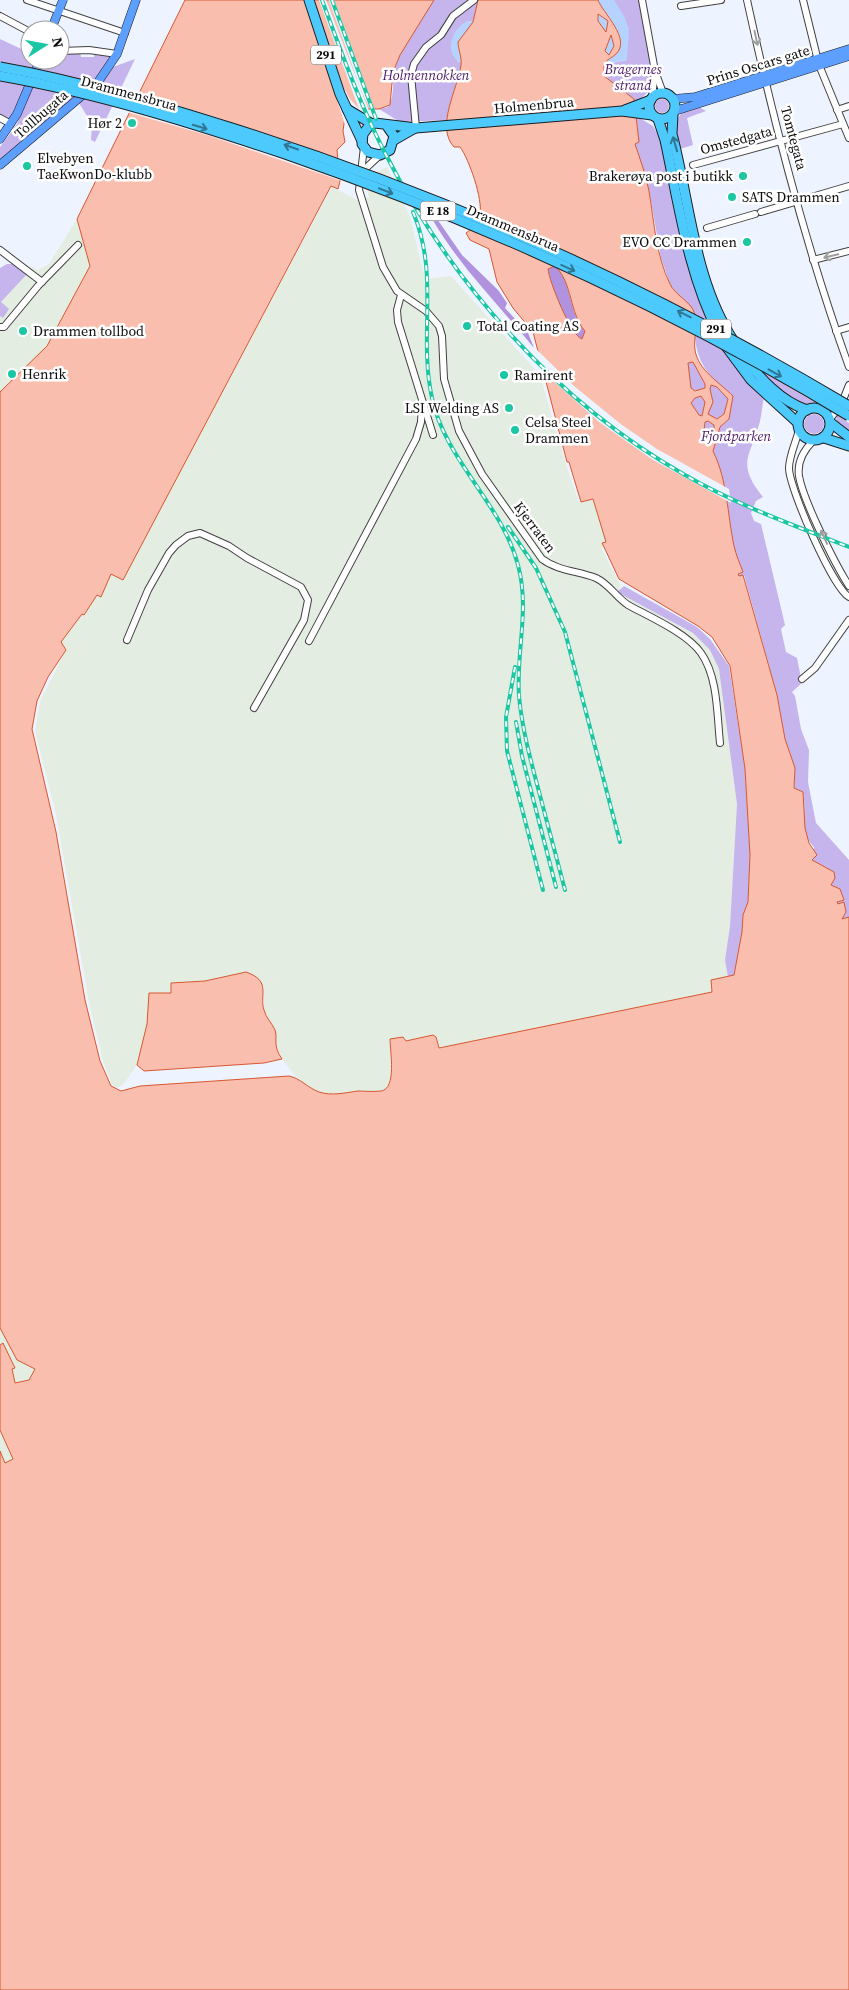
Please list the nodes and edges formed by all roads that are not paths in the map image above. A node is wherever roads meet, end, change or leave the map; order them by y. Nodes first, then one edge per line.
1 (27, 0) edge
2 (63, 0) edge
3 (136, 0) edge
4 (308, 0) edge
5 (474, 0) edge
6 (642, 0) edge
7 (721, 0) edge
8 (747, 0) edge
9 (804, 0) edge
10 (681, 6) dead end
11 (59, 11) junction
12 (0, 16) edge
13 (55, 20) edge
14 (20, 27) edge
15 (125, 34) junction
16 (849, 50) edge
17 (70, 51) edge
18 (117, 54) junction
19 (849, 56) edge
20 (818, 62) junction
21 (0, 66) edge
22 (35, 70) edge
23 (655, 71) junction
24 (0, 76) edge
25 (765, 79) junction
26 (663, 93) junction
27 (651, 99) junction
28 (673, 99) junction
29 (849, 106) edge
30 (347, 109) junction
31 (636, 109) junction
32 (837, 110) junction
33 (674, 113) junction
34 (655, 117) junction
35 (0, 118) edge
36 (11, 124) junction
37 (372, 124) junction
38 (843, 124) junction
39 (388, 126) junction
40 (415, 128) junction
41 (849, 138) edge
42 (0, 139) edge
43 (394, 140) junction
44 (782, 141) junction
45 (363, 144) junction
46 (380, 155) junction
47 (0, 165) edge
48 (693, 165) dead end
49 (361, 176) junction
50 (849, 186) edge
51 (798, 202) junction
52 (707, 228) dead end
53 (78, 245) dead end
54 (0, 250) edge
55 (849, 251) edge
56 (813, 260) junction
57 (42, 282) junction
58 (401, 295) junction
59 (849, 326) edge
60 (0, 327) edge
61 (836, 331) junction
62 (849, 367) edge
63 (849, 385) edge
64 (422, 401) junction
65 (846, 402) edge
66 (807, 410) junction
67 (822, 410) junction
68 (849, 416) edge
69 (831, 421) junction
70 (798, 427) junction
71 (433, 435) dead end
72 (849, 436) edge
73 (824, 438) junction
74 (813, 441) junction
75 (849, 446) edge
76 (849, 586) edge
77 (849, 597) edge
78 (849, 620) edge
79 (127, 640) dead end
80 (309, 641) dead end
81 (802, 679) dead end
82 (254, 708) dead end
83 (720, 743) dead end

1 - 11 street
2 - 11 main road
3 - 15 main road, Tollbugata
4 - 30 highway, 291
5 - 40 street
6 - 23 street
7 - 10 street
8 -> 25 street, Tomtegata
9 - 20 street
11 - 13 main road
11 - 15 street
12 - 14 street
15 - 18 main road, Tollbugata
16 - 20 main road, Prins Oscars gate
17 - 18 street
18 - 47 main road, Tollbugata
19 - 20 main road, Prins Oscars gate
20 - 25 main road, Prins Oscars gate
20 - 32 street
65 -> 21 highway, Drammensbrua / E 18, bridge
22 - 36 main road
23 - 26 street
23 - 27 street
24 -> 68 highway, Drammensbrua / E 18, bridge
25 - 28 main road, Prins Oscars gate
25 - 33 main road, Prins Oscars gate
25 - 44 street, Tomtegata
26 - 27 highway
26 - 28 highway
27 - 31 highway
27 - 34 highway, 291
28 - 33 highway, 291
29 - 32 street
30 - 37 highway
30 - 45 highway, 291
31 - 34 highway, Holmenbrua
31 - 40 highway, Holmenbrua
32 - 38 street
33 - 34 highway
66 -> 33 highway, 291
34 - 70 highway, 291
35 - 36 street
36 - 42 main road
37 - 39 highway
37 - 45 highway
38 - 41 street
38 - 44 street, Omstedgata
39 - 40 highway
39 - 43 highway
40 - 43 highway
43 - 46 highway
44 - 48 street, Omstedgata
44 - 51 street, Tomtegata
45 - 46 highway
45 - 49 street, Kjerraten
46 - 49 street
49 - 58 street, Kjerraten
50 - 51 street
51 - 52 street
51 - 56 street, Tomtegata
53 - 57 street
54 - 57 street
55 -> 56 street
56 - 61 street, Tomtegata
57 - 60 street
58 - 64 street
58 - 83 street, Kjerraten
59 - 61 street
61 - 62 street, Tomtegata
63 - 65 street
64 - 71 street
64 - 80 street
65 - 67 street
65 - 69 street
66 - 67 highway, 291
66 - 70 highway
67 - 69 highway
69 - 72 highway
69 - 73 highway
70 - 74 highway, 291
70 - 77 street
73 - 74 highway
73 - 75 highway
76 -> 74 street
78 - 81 street
79 - 82 street

